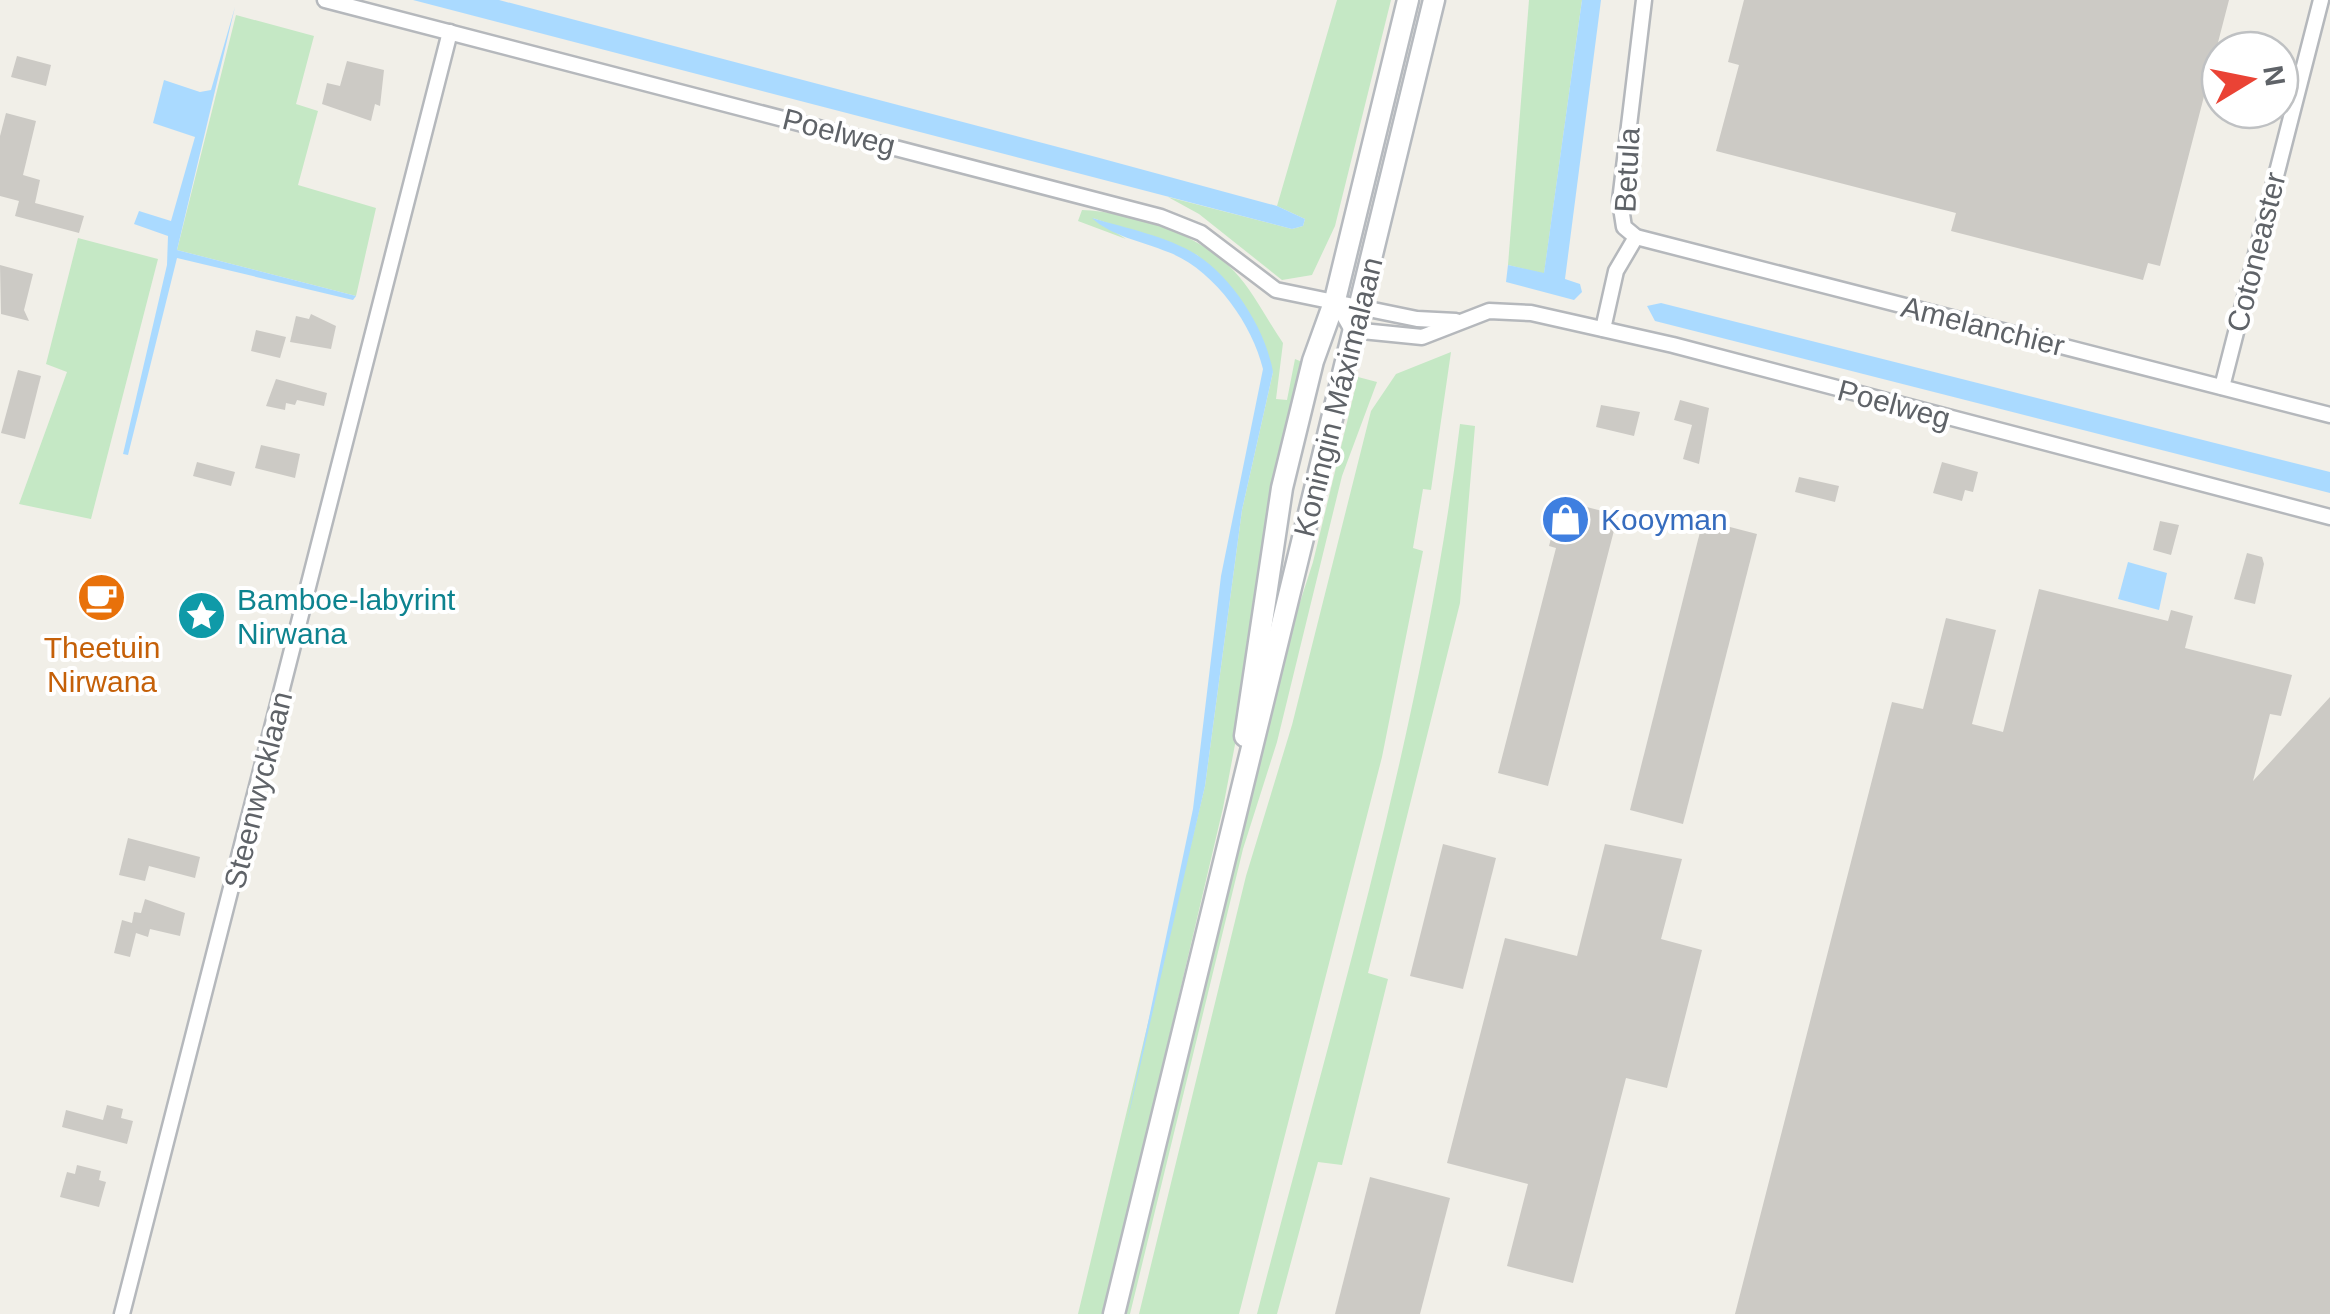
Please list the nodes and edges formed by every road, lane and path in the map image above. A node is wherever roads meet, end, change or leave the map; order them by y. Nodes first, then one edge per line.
1 (325, 0) edge
2 (1408, 0) edge
3 (1434, 0) edge
4 (1644, 0) edge
5 (2320, 0) edge
6 (450, 32) junction
7 (1636, 237) junction
8 (1335, 300) junction
9 (1358, 304) junction
10 (1456, 322) junction
11 (1603, 329) junction
12 (1352, 330) junction
13 (2222, 387) junction
14 (2330, 415) edge
15 (2330, 518) edge
16 (1238, 792) junction
17 (122, 1314) edge
18 (1114, 1314) edge

1 - 6 street, Poelweg
2 - 8 main road, Koningin Máximalaan
3 - 9 main road, Koningin Máximalaan
4 - 7 street, Betula
5 - 13 street, Cotoneaster
6 - 8 street, Poelweg
6 - 17 street, Steenwycklaan
7 - 11 street, Betula
7 - 13 street, Amelanchier
8 - 9 street, Poelweg
8 - 12 street
8 - 16 main road, Koningin Máximalaan
9 - 10 street, Poelweg
9 - 12 main road, Koningin Máximalaan
10 - 11 street, Poelweg
10 - 12 street, Poelweg
11 - 15 street, Poelweg
12 - 16 main road, Koningin Máximalaan
13 - 14 street, Amelanchier
16 - 18 main road, Koningin Máximalaan

